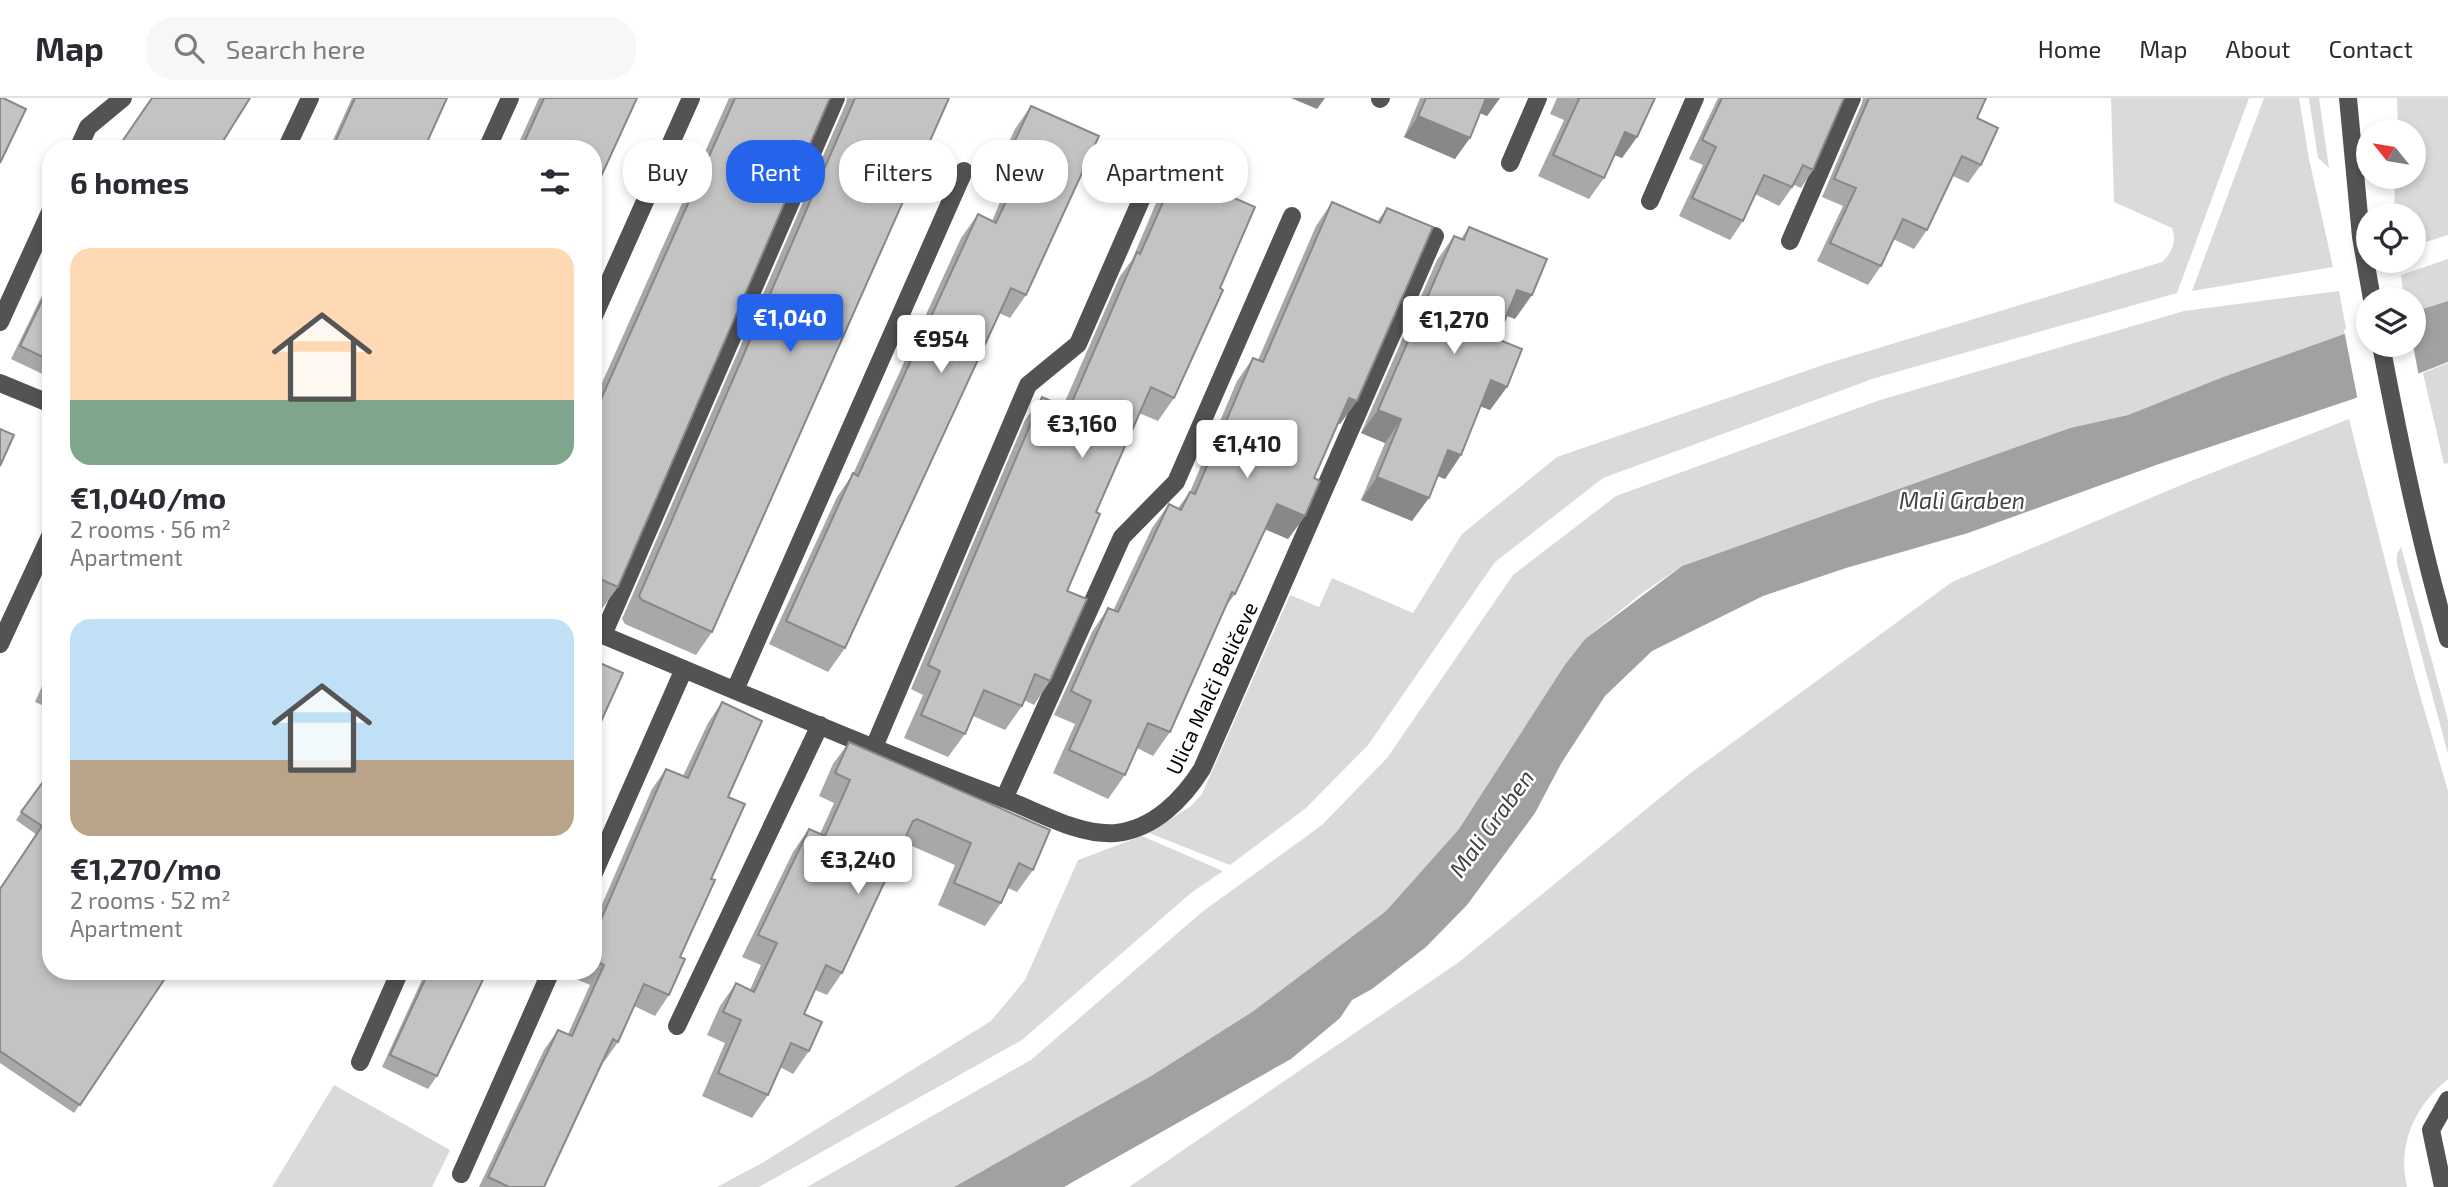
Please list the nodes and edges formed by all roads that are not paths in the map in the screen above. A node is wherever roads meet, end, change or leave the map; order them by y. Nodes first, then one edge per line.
1 (123, 98) edge
2 (310, 98) edge
3 (510, 98) edge
4 (691, 98) edge
5 (836, 98) edge
6 (1538, 98) edge
7 (1695, 98) edge
8 (1852, 98) edge
9 (2348, 98) edge
10 (82, 140) edge
11 (290, 140) edge
12 (491, 140) edge
13 (1510, 163) dead end
14 (964, 171) dead end
15 (1650, 201) dead end
16 (1140, 203) edge
17 (1293, 216) dead end
18 (42, 230) edge
19 (1435, 236) dead end
20 (1790, 241) dead end
21 (2370, 287) edge
22 (602, 297) edge
23 (0, 322) edge
24 (2383, 357) edge
25 (0, 383) edge
26 (42, 400) edge
27 (42, 553) edge
28 (602, 624) edge
29 (602, 635) edge
30 (2448, 639) edge
31 (0, 644) edge
32 (684, 668) junction
33 (735, 690) junction
34 (820, 725) junction
35 (874, 747) junction
36 (1004, 799) junction
37 (602, 855) edge
38 (396, 980) edge
39 (547, 980) edge
40 (677, 1026) dead end
41 (360, 1062) dead end
42 (2448, 1100) edge
43 (461, 1174) dead end
44 (2444, 1174) edge

1 - 10 street
2 - 11 street
3 - 12 street
4 - 22 street
5 - 28 street
6 - 13 street
7 - 15 street
8 - 20 street
9 - 21 street
14 - 33 street
16 - 35 street
17 - 36 street
18 - 23 street
19 - 36 street, Ulica Malči Beličeve
24 - 30 street
25 - 26 street
27 - 31 street
29 - 32 street, Ulica Malči Beličeve
32 - 33 street, Ulica Malči Beličeve
32 - 37 street
33 - 34 street, Ulica Malči Beličeve
34 - 35 street, Ulica Malči Beličeve
34 - 40 street
35 - 36 street, Ulica Malči Beličeve
38 - 41 street
39 - 43 street
42 - 44 street

